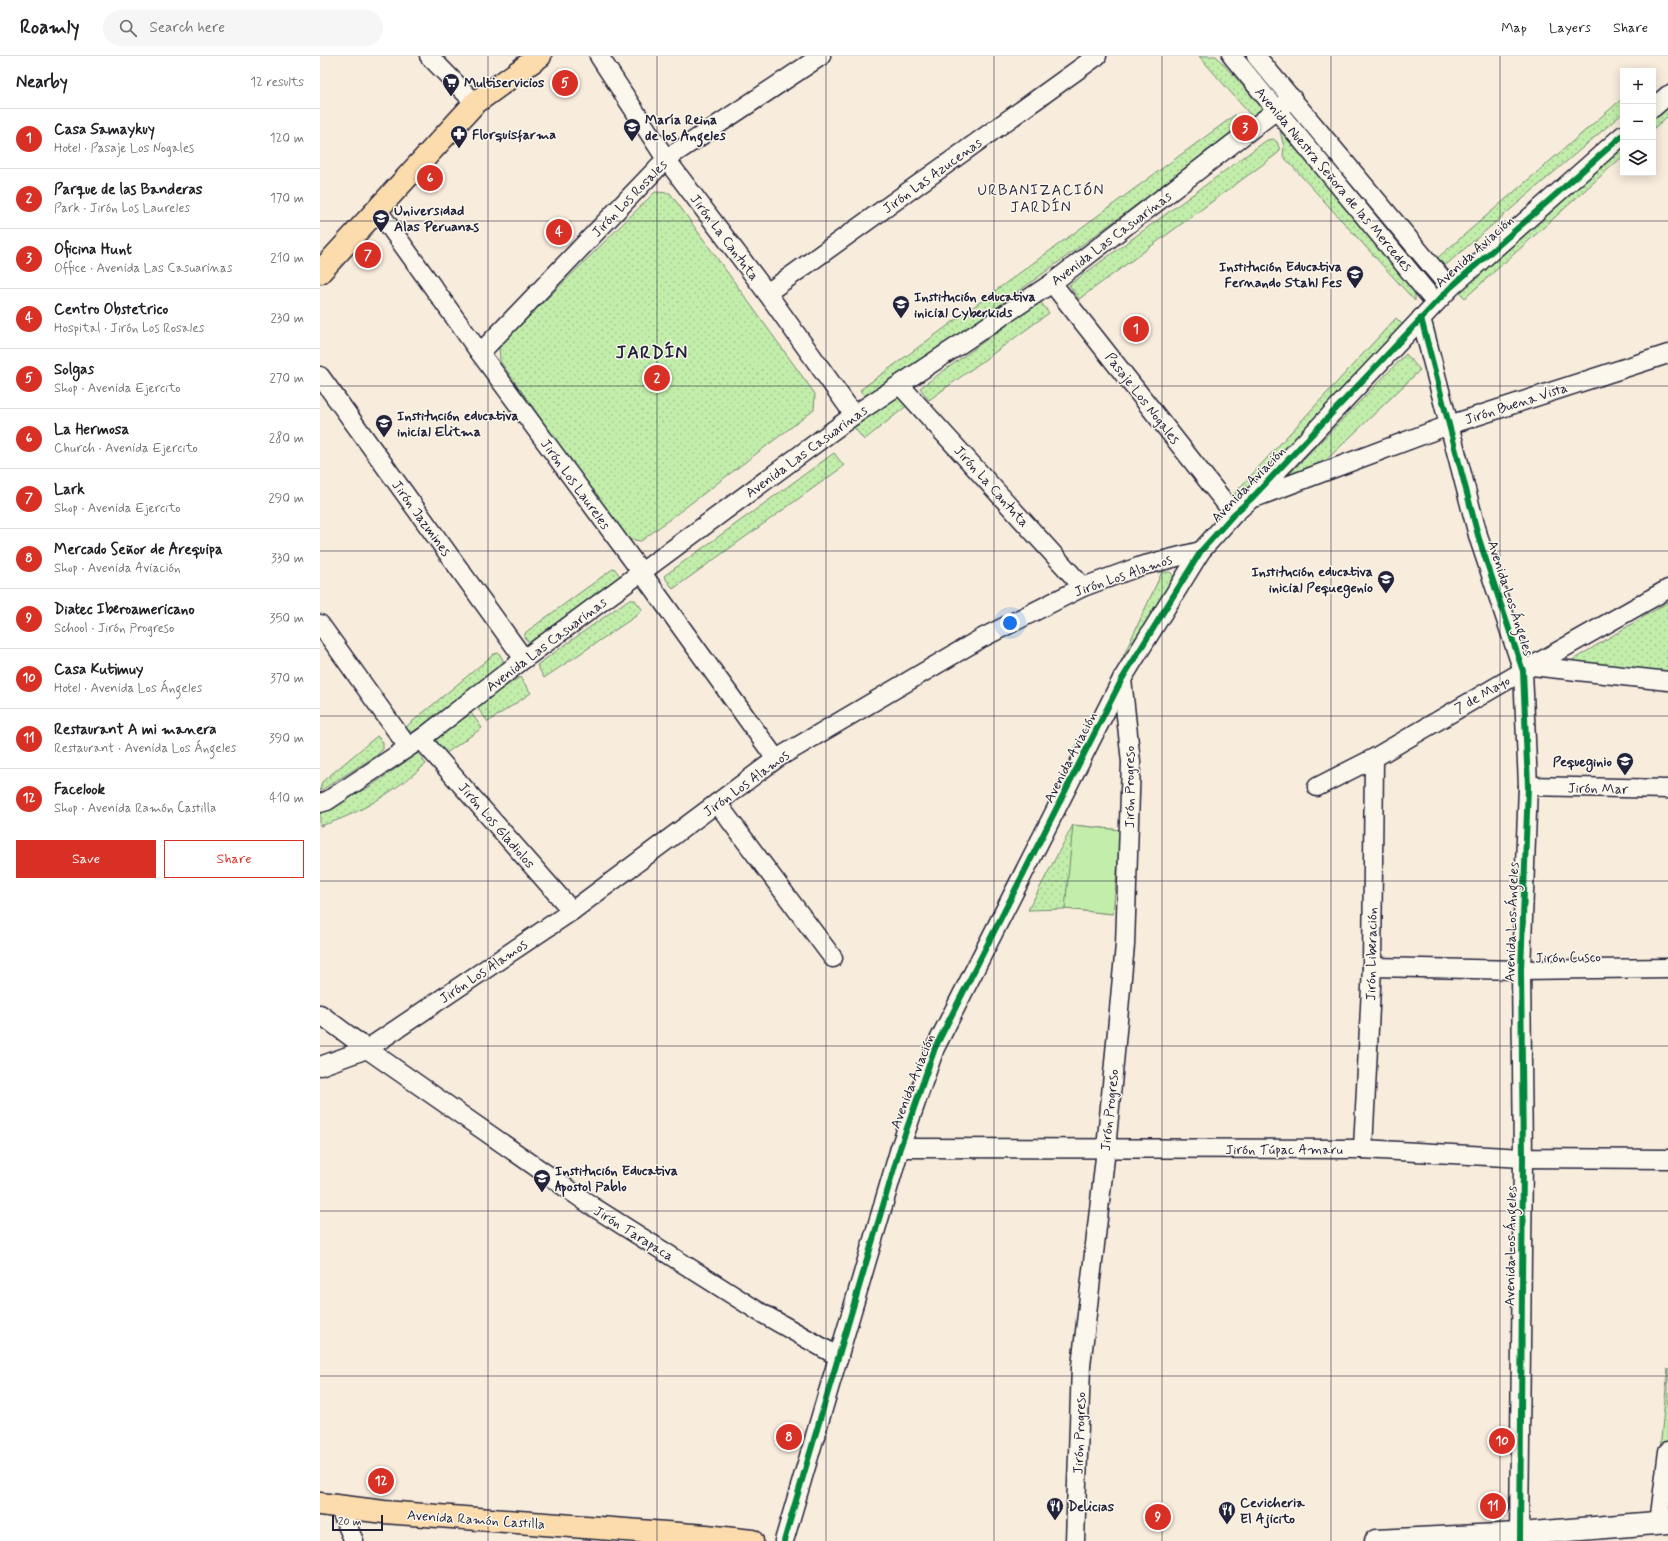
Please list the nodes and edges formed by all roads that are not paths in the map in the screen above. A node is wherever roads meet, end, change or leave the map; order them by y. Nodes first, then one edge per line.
1 (429, 56) edge
2 (540, 56) edge
3 (599, 56) edge
4 (821, 56) edge
5 (1097, 56) edge
6 (1232, 56) edge
7 (1256, 56) edge
8 (1668, 95) edge
9 (1292, 98) junction
10 (475, 103) junction
11 (1656, 105) edge
12 (1277, 111) junction
13 (1620, 138) edge
14 (666, 159) junction
15 (377, 209) junction
16 (320, 272) edge
17 (1052, 283) junction
18 (1450, 288) junction
19 (767, 293) junction
20 (1436, 302) junction
21 (1421, 318) junction
22 (480, 353) junction
23 (1668, 354) edge
24 (320, 376) edge
25 (900, 385) junction
26 (854, 415) junction
27 (1449, 425) junction
28 (1252, 498) junction
29 (1234, 514) junction
30 (1201, 551) junction
31 (642, 573) junction
32 (1083, 587) junction
33 (1668, 589) edge
34 (320, 624) edge
35 (524, 659) junction
36 (1527, 668) junction
37 (1122, 679) junction
38 (1668, 681) edge
39 (414, 743) junction
40 (1374, 758) junction
41 (776, 759) junction
42 (1528, 786) junction
43 (1318, 787) dead end
44 (1668, 789) edge
45 (320, 803) edge
46 (717, 803) junction
47 (572, 911) junction
48 (833, 958) dead end
49 (1372, 967) junction
50 (1668, 968) edge
51 (1521, 970) junction
52 (320, 1014) edge
53 (367, 1049) junction
54 (320, 1066) edge
55 (900, 1148) junction
56 (1106, 1149) junction
57 (1363, 1149) junction
58 (1523, 1158) junction
59 (1668, 1158) edge
60 (839, 1357) junction
61 (1668, 1451) edge
62 (330, 1506) edge
63 (1664, 1522) edge
64 (705, 1538) edge
65 (1519, 1538) edge
66 (354, 1541) edge
67 (752, 1541) edge
68 (784, 1541) edge
69 (1075, 1541) edge
70 (1376, 1541) edge

1 - 10 street
2 - 10 highway
3 - 14 street, Jirón La Cantuta
4 - 14 street, Jirón Los Rosales
5 - 19 street, Jirón Las Azucenas
6 - 12 street, Avenida Nuestra Señora de las Mercedes
7 - 9 street, Avenida Nuestra Señora de las Mercedes
8 - 11 street
9 - 12 street, Avenida Las Casuarinas
9 - 18 street, Avenida Nuestra Señora de las Mercedes
10 - 15 highway
12 - 17 street, Avenida Las Casuarinas
12 - 20 street, Avenida Nuestra Señora de las Mercedes
13 - 18 street, Avenida Aviación
14 - 19 street, Jirón La Cantuta
14 - 22 street, Jirón Los Rosales
15 - 16 highway
15 - 22 street, Jirón Los Laureles
17 - 25 street, Avenida Las Casuarinas
17 - 29 street, Pasaje Los Nogales
18 - 20 street, Avenida Aviación
19 - 26 street, Jirón La Cantuta
20 - 21 street, Avenida Aviación
21 - 27 street, Avenida Los Ángeles
21 - 28 street, Avenida Aviación
22 - 31 street, Jirón Los Laureles
23 - 27 street, Jirón Buena Vista
24 - 35 street, Jirón Jazmines
25 - 26 street, Avenida Las Casuarinas
25 - 32 street, Jirón La Cantuta
26 - 31 street, Avenida Las Casuarinas
27 - 28 street, Jirón Buena Vista
27 - 36 street, Avenida Los Ángeles
28 - 29 street, Avenida Aviación
29 - 30 street, Avenida Aviación
30 - 32 street, Jirón Los Alamos
30 - 37 street, Avenida Aviación
31 - 35 street, Avenida Las Casuarinas
31 - 41 street, Jirón Los Laureles
32 - 41 street, Jirón Los Alamos
33 - 36 street, 7 de Mayo
34 - 39 street, Jirón Los Gladiolos
35 - 39 street, Avenida Las Casuarinas
36 - 38 street
36 - 40 street, 7 de Mayo
36 - 42 street, Avenida Los Ángeles
37 - 55 street, Avenida Aviación
37 - 56 street, Jirón Progreso
39 - 45 street, Avenida Las Casuarinas
39 - 47 street, Jirón Los Gladiolos
40 - 43 street, 7 de Mayo
40 - 49 street, Jirón Liberación
41 - 46 street, Jirón Los Alamos
42 - 44 street, Jirón Mar
42 - 51 street, Avenida Los Ángeles
46 - 47 street, Jirón Los Alamos
46 - 48 street
47 - 53 street, Jirón Los Alamos
49 - 51 street, Jirón Cusco
49 - 57 street, Jirón Liberación
50 - 51 street, Jirón Cusco
51 - 58 street, Avenida Los Ángeles
52 - 53 street, Jirón Tarapaca
53 - 54 street, Jirón Los Alamos
53 - 60 street, Jirón Tarapaca
55 - 56 street, Jirón Túpac Amaru
55 - 60 street, Avenida Aviación
56 - 57 street, Jirón Túpac Amaru
56 - 69 street, Jirón Progreso
57 - 58 street, Jirón Túpac Amaru
58 - 59 street, Jirón Túpac Amaru
58 - 65 street, Avenida Los Ángeles
60 - 68 street, Avenida Aviación
61 - 63 street
62 - 64 highway, Avenida Ramón Castilla
62 - 66 street
63 - 65 street
64 - 67 highway, Avenida Ramón Castilla
65 - 70 street

